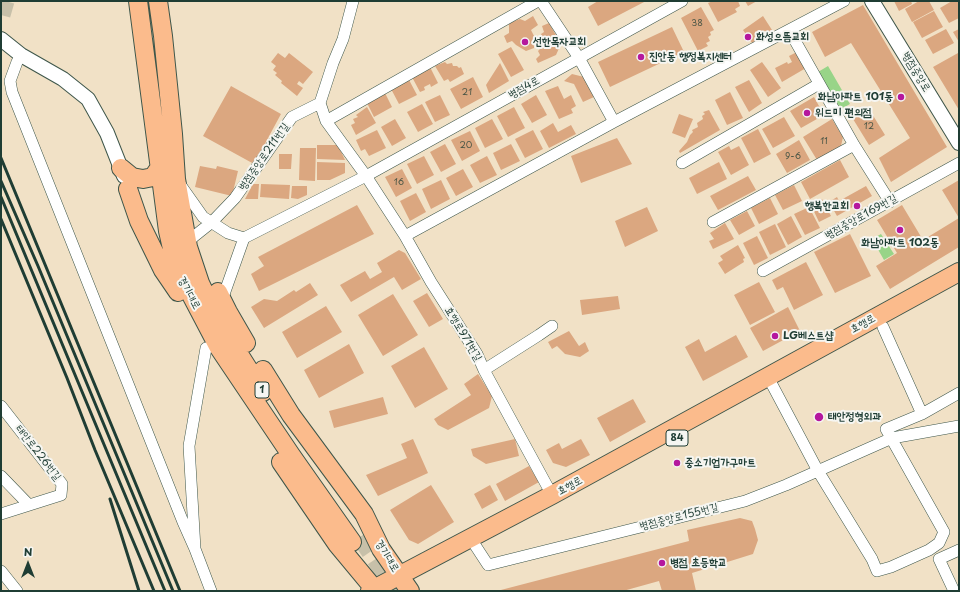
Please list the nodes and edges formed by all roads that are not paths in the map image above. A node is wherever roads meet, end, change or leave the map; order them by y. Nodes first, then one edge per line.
1 (138, 1) edge
2 (158, 1) edge
3 (353, 1) edge
4 (540, 1) edge
5 (682, 1) edge
6 (844, 1) edge
7 (872, 1) edge
8 (789, 30) junction
9 (1, 39) edge
10 (21, 55) junction
11 (579, 58) junction
12 (819, 84) junction
13 (320, 103) junction
14 (326, 121) junction
15 (614, 122) junction
16 (959, 143) edge
17 (854, 145) junction
18 (682, 163) dead end
19 (959, 163) edge
20 (160, 167) junction
21 (121, 168) junction
22 (366, 176) junction
23 (176, 179) junction
24 (128, 189) junction
25 (890, 202) junction
26 (212, 222) junction
27 (714, 222) dead end
28 (404, 236) junction
29 (188, 238) junction
30 (244, 238) junction
31 (176, 266) junction
32 (763, 271) dead end
33 (959, 272) edge
34 (959, 284) edge
35 (181, 298) junction
36 (222, 300) junction
37 (552, 326) dead end
38 (883, 327) junction
39 (206, 348) junction
40 (484, 370) junction
41 (770, 382) junction
42 (959, 393) edge
43 (1, 406) edge
44 (922, 414) junction
45 (959, 426) edge
46 (892, 438) junction
47 (818, 471) junction
48 (1, 476) edge
49 (552, 495) junction
50 (28, 505) junction
51 (1, 514) edge
52 (474, 543) junction
53 (195, 548) junction
54 (959, 550) edge
55 (1, 571) edge
56 (403, 586) edge
57 (374, 590) edge
58 (17, 591) edge
59 (212, 591) edge
60 (954, 591) edge

1 - 20 main road, 경기대로 / 1
2 - 23 main road, 경기대로 / 1
3 - 13 street
4 - 11 street
4 - 14 street
5 - 11 street, 병점4로
6 - 8 street
7 - 16 street, 병점중앙로
8 - 12 street
8 - 15 street
9 - 10 street
10 - 21 street
10 - 53 street
11 - 15 street
11 - 22 street, 병점4로
12 - 17 street
12 - 18 street
13 - 14 street
13 - 26 street, 병점중앙로211번길
14 - 22 street
15 - 28 street
17 - 25 street
17 - 27 street
19 - 25 street, 병점중앙로169번길
20 - 21 main road
20 - 31 main road, 경기대로 / 1
21 - 24 street
22 - 28 street, 효행로971번길
22 - 30 street, 병점4로
23 - 26 street
23 - 29 main road, 경기대로 / 1
24 - 31 street
24 - 35 main road
25 - 32 street, 병점중앙로169번길
26 - 29 street, 병점중앙로211번길
26 - 30 street
28 - 40 street, 효행로971번길
29 - 31 main road, 경기대로 / 1
29 - 36 main road, 경기대로
30 - 36 street
31 - 35 main road
33 - 41 main road, 효행로 / 84
34 - 38 main road, 효행로 / 84
35 - 39 main road
36 - 56 main road, 경기대로
37 - 40 street
38 - 41 main road, 효행로 / 84
38 - 44 street, 효행로
39 - 53 street
39 - 57 main road
40 - 49 street, 효행로971번길
41 - 47 street
41 - 49 main road, 효행로 / 84
41 - 52 main road, 효행로 / 84
42 - 44 street
43 - 50 street, 태안로226번길
44 - 46 street
45 - 46 street, 병점중앙로155번길
46 - 47 street, 병점중앙로155번길
46 - 47 street
47 - 52 street, 병점중앙로155번길
48 - 50 street
49 - 52 main road, 효행로 / 84
50 - 51 street, 태안로226번길
52 - 56 main road, 효행로 / 84
53 - 59 street
54 - 60 street
55 - 58 street
56 - 57 main road, 효행로 / 84

